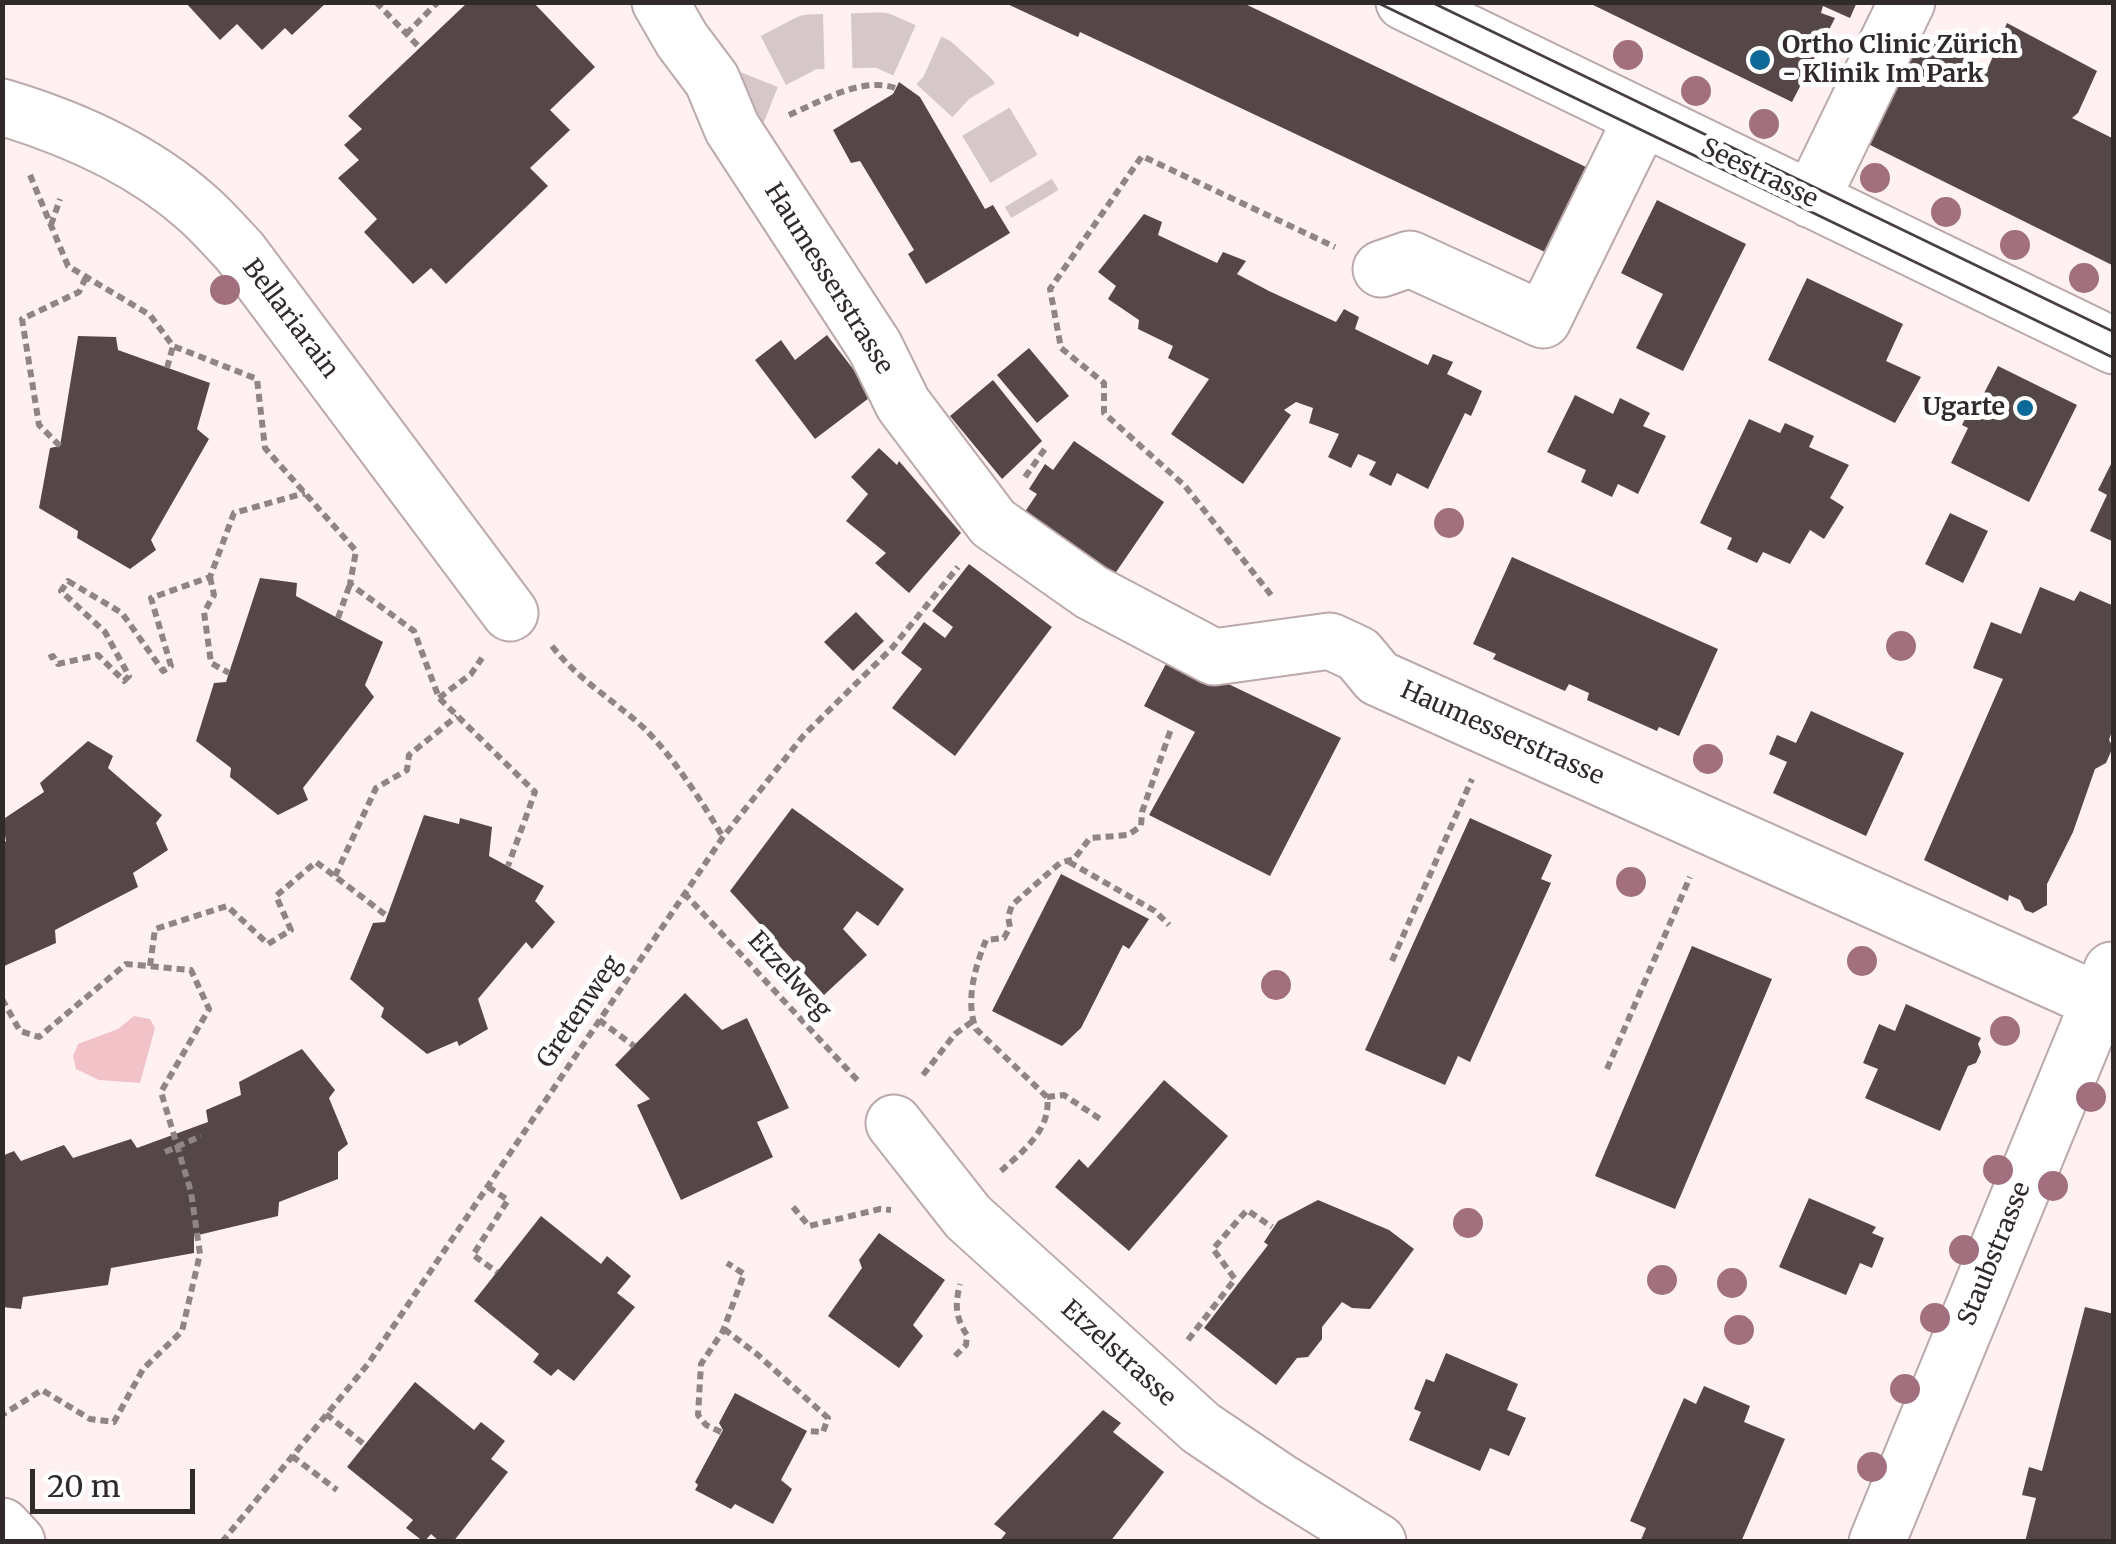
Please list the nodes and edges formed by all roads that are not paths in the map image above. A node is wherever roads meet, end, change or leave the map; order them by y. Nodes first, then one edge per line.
1 (660, 2) edge
2 (1404, 2) edge
3 (1907, 2) edge
4 (2, 107) edge
5 (1642, 118) junction
6 (1811, 200) junction
7 (1381, 269) road end
8 (2114, 346) edge
9 (510, 613) dead end
10 (2109, 992) edge
11 (879, 1106) road end
12 (2, 1526) edge
13 (17, 1542) edge
14 (1378, 1542) edge
15 (1877, 1542) edge

1 - 10 street, Haumesserstrasse
2 - 5 street, Seestrasse
3 - 6 street
4 - 9 street, Bellariarain
5 - 6 street, Seestrasse
5 - 7 street
6 - 8 street, Seestrasse
10 - 15 street, Staubstrasse
11 - 14 street, Etzelstrasse
12 - 13 street

